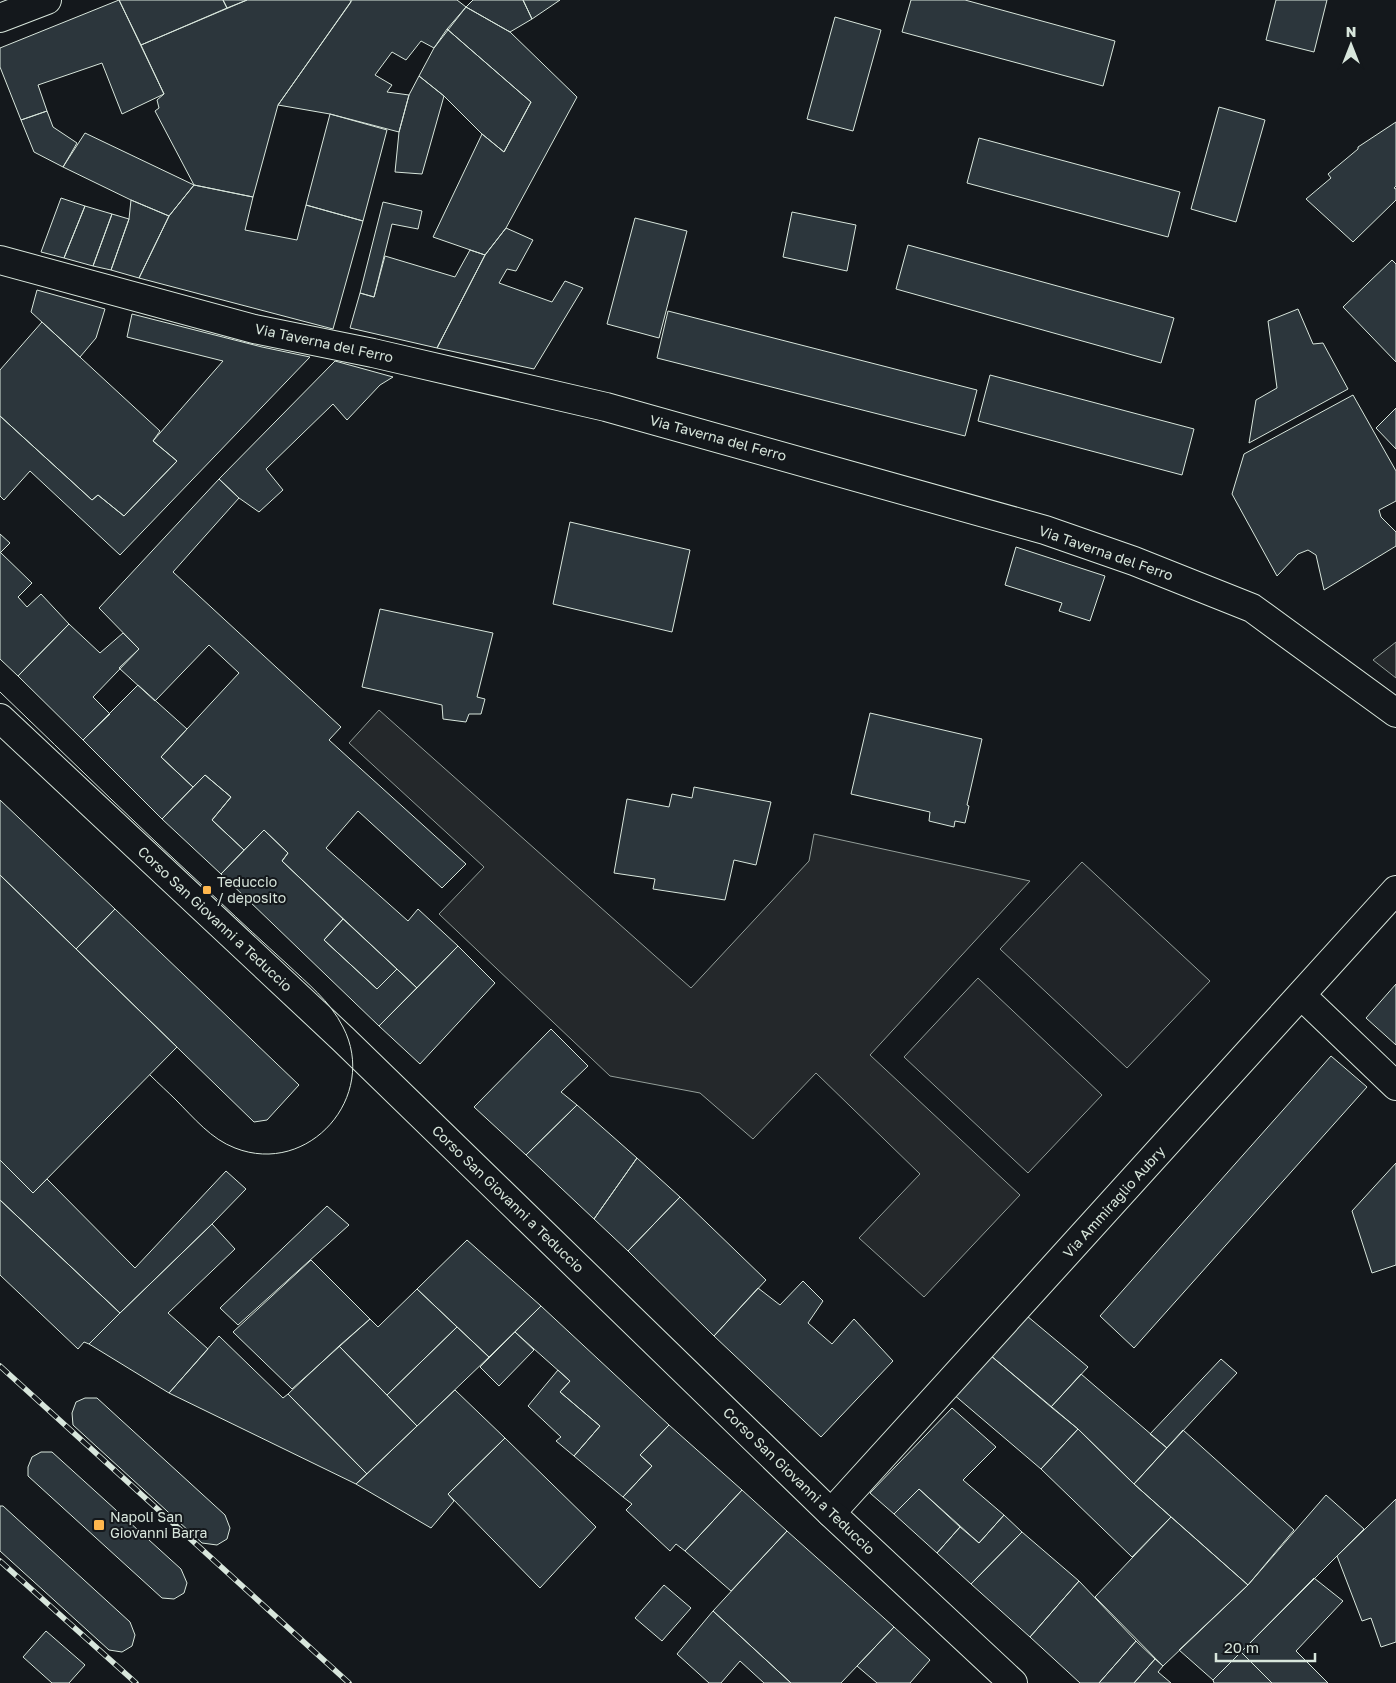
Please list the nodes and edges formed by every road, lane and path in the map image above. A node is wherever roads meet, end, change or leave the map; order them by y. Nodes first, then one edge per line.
1 (47, 0) edge
2 (0, 18) edge
3 (0, 260) edge
4 (1396, 713) edge
5 (0, 718) edge
6 (1396, 890) edge
7 (1301, 995) junction
8 (1396, 1086) edge
9 (831, 1513) junction
10 (1013, 1683) edge

1 - 2 street
3 - 4 street, Via Taverna del Ferro
5 - 9 street, Corso San Giovanni a Teduccio
6 - 7 street, Via Ammiraglio Aubry
7 - 8 street
7 - 9 street, Via Ammiraglio Aubry
9 - 10 street, Corso San Giovanni a Teduccio

